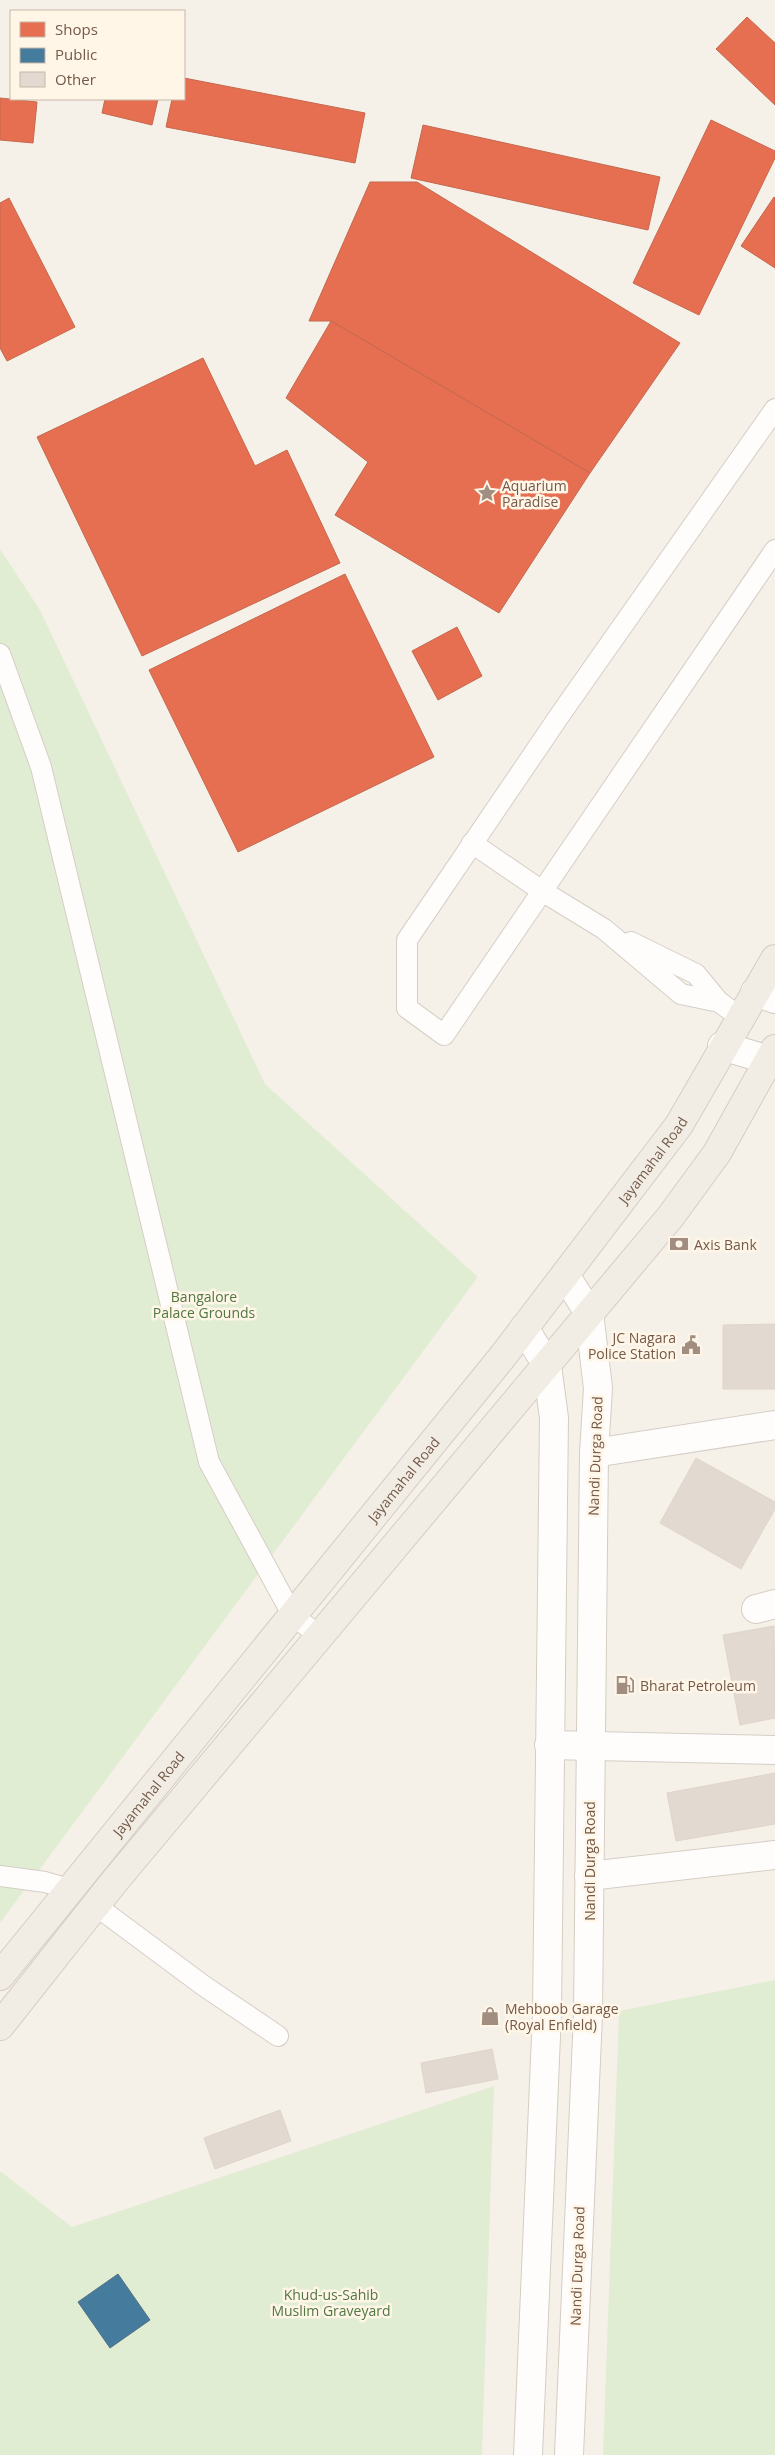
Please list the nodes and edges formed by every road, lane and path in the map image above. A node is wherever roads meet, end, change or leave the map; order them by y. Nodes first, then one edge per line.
1 (775, 409) edge
2 (775, 550) edge
3 (0, 654) edge
4 (472, 844) junction
5 (542, 891) junction
6 (775, 959) edge
7 (765, 995) edge
8 (729, 1010) junction
9 (722, 1046) junction
10 (773, 1056) edge
11 (565, 1275) junction
12 (589, 1313) junction
13 (524, 1328) junction
14 (548, 1365) junction
15 (775, 1425) edge
16 (594, 1453) junction
17 (293, 1616) junction
18 (320, 1636) junction
19 (549, 1745) junction
20 (590, 1746) junction
21 (775, 1750) edge
22 (775, 1855) edge
23 (0, 1876) edge
24 (590, 1876) junction
25 (69, 1889) junction
26 (95, 1906) junction
27 (0, 1976) edge
28 (0, 2026) edge
29 (278, 2036) dead end
30 (528, 2455) edge
31 (569, 2455) edge

1 - 4 lane
2 - 5 lane
3 - 17 lane
4 - 5 lane
4 - 5 lane
5 - 8 lane
6 - 7 main road, Jayamahal Road
7 - 8 main road, Jayamahal Road
8 - 9 main road, Jayamahal Road
9 - 10 main road
9 - 11 main road, Jayamahal Road
10 - 12 main road
11 - 12 main road, Nandi Durga Road
11 - 13 main road, Jayamahal Road
12 - 14 main road
12 - 16 main road, Nandi Durga Road
13 - 14 main road
13 - 17 main road, Jayamahal Road
14 - 18 main road
14 - 19 main road
15 - 16 main road
16 - 20 main road, Nandi Durga Road
17 - 18 lane
17 - 25 main road, Jayamahal Road
18 - 26 main road
19 - 20 main road
19 - 30 main road
20 - 21 main road
20 - 24 main road, Nandi Durga Road
22 - 24 main road
23 - 25 lane
24 - 31 main road, Nandi Durga Road
25 - 27 main road, Jayamahal Road
26 - 28 main road
26 - 29 lane

